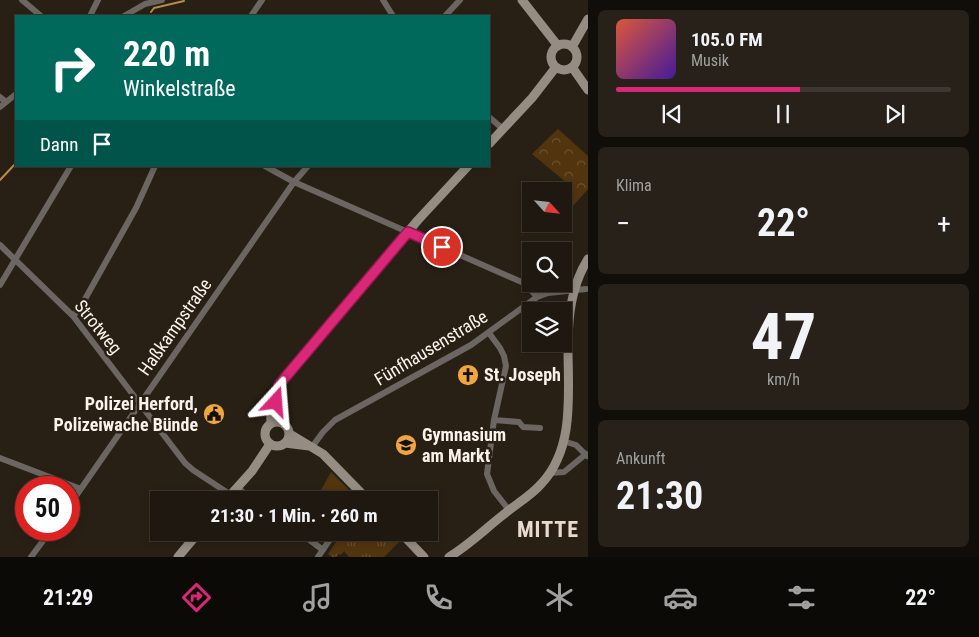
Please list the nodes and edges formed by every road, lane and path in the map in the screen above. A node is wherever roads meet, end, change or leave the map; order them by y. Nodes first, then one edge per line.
1 (22, 0) edge
2 (98, 0) edge
3 (162, 0) edge
4 (262, 0) edge
5 (383, 0) edge
6 (460, 0) edge
7 (522, 0) edge
8 (40, 15) edge
9 (90, 15) edge
10 (126, 15) edge
11 (252, 15) edge
12 (392, 15) edge
13 (446, 15) edge
14 (588, 19) edge
15 (558, 46) junction
16 (572, 47) junction
17 (556, 67) junction
18 (572, 67) junction
19 (588, 90) edge
20 (15, 95) edge
21 (0, 97) edge
22 (6, 102) junction
23 (0, 106) edge
24 (490, 118) edge
25 (503, 129) junction
26 (490, 143) edge
27 (70, 167) edge
28 (156, 167) edge
29 (267, 167) edge
30 (307, 167) edge
31 (467, 167) edge
32 (294, 182) junction
33 (408, 232) junction
34 (0, 245) edge
35 (16, 260) junction
36 (588, 260) edge
37 (0, 285) edge
38 (586, 289) dead end
39 (574, 290) junction
40 (537, 297) junction
41 (73, 316) junction
42 (489, 332) junction
43 (140, 404) junction
44 (494, 420) junction
45 (275, 422) junction
46 (540, 428) dead end
47 (290, 434) junction
48 (564, 441) junction
49 (277, 445) junction
50 (310, 447) junction
51 (587, 455) edge
52 (0, 458) edge
53 (550, 473) junction
54 (237, 487) junction
55 (81, 489) joint
56 (219, 491) edge
57 (234, 491) edge
58 (242, 491) edge
59 (356, 491) edge
60 (509, 510) junction
61 (43, 541) edge
62 (191, 541) edge
63 (312, 541) edge
64 (329, 541) edge
65 (409, 541) edge
66 (323, 550) junction
67 (31, 557) edge
68 (178, 557) edge
69 (318, 557) edge
70 (424, 557) edge
71 (449, 557) edge

1 - 8 street
2 - 9 street
3 - 10 street
4 - 11 street
5 - 12 street
6 - 13 street
7 - 15 main road
14 - 16 main road
15 - 16 main road
15 - 17 main road
16 - 18 main road
17 - 18 main road
17 - 25 main road
18 - 19 main road
20 - 22 street
21 - 22 street
22 - 23 street
24 - 25 street
25 - 26 main road
27 - 35 street
28 - 41 street
29 - 32 street
30 - 32 street, Haßkampstraße
31 - 33 main road
32 - 33 street
32 - 43 street, Haßkampstraße
33 - 40 street
33 - 45 main road
34 - 35 street, Strotweg
35 - 37 street
35 - 41 street, Strotweg
36 - 39 main road
38 - 39 street, Fünfhausenstraße
39 - 40 street, Fünfhausenstraße
39 - 48 main road
40 - 42 street, Fünfhausenstraße
41 - 43 street, Strotweg
42 - 44 street
42 - 50 street, Fünfhausenstraße
43 - 55 street, Haßkampstraße
43 - 56 street, Strotweg
44 - 46 street
44 - 60 street
45 - 47 main road
45 - 49 main road
47 - 49 main road
47 - 50 main road
48 - 51 street
48 - 53 main road
49 - 50 main road
49 - 54 main road
50 - 59 main road
51 - 53 street
52 - 55 street
53 - 60 main road
54 - 57 main road
54 - 58 street
60 - 71 main road
61 - 67 street
62 - 68 main road
63 - 66 street
64 - 66 street
65 - 70 main road
66 - 69 street

